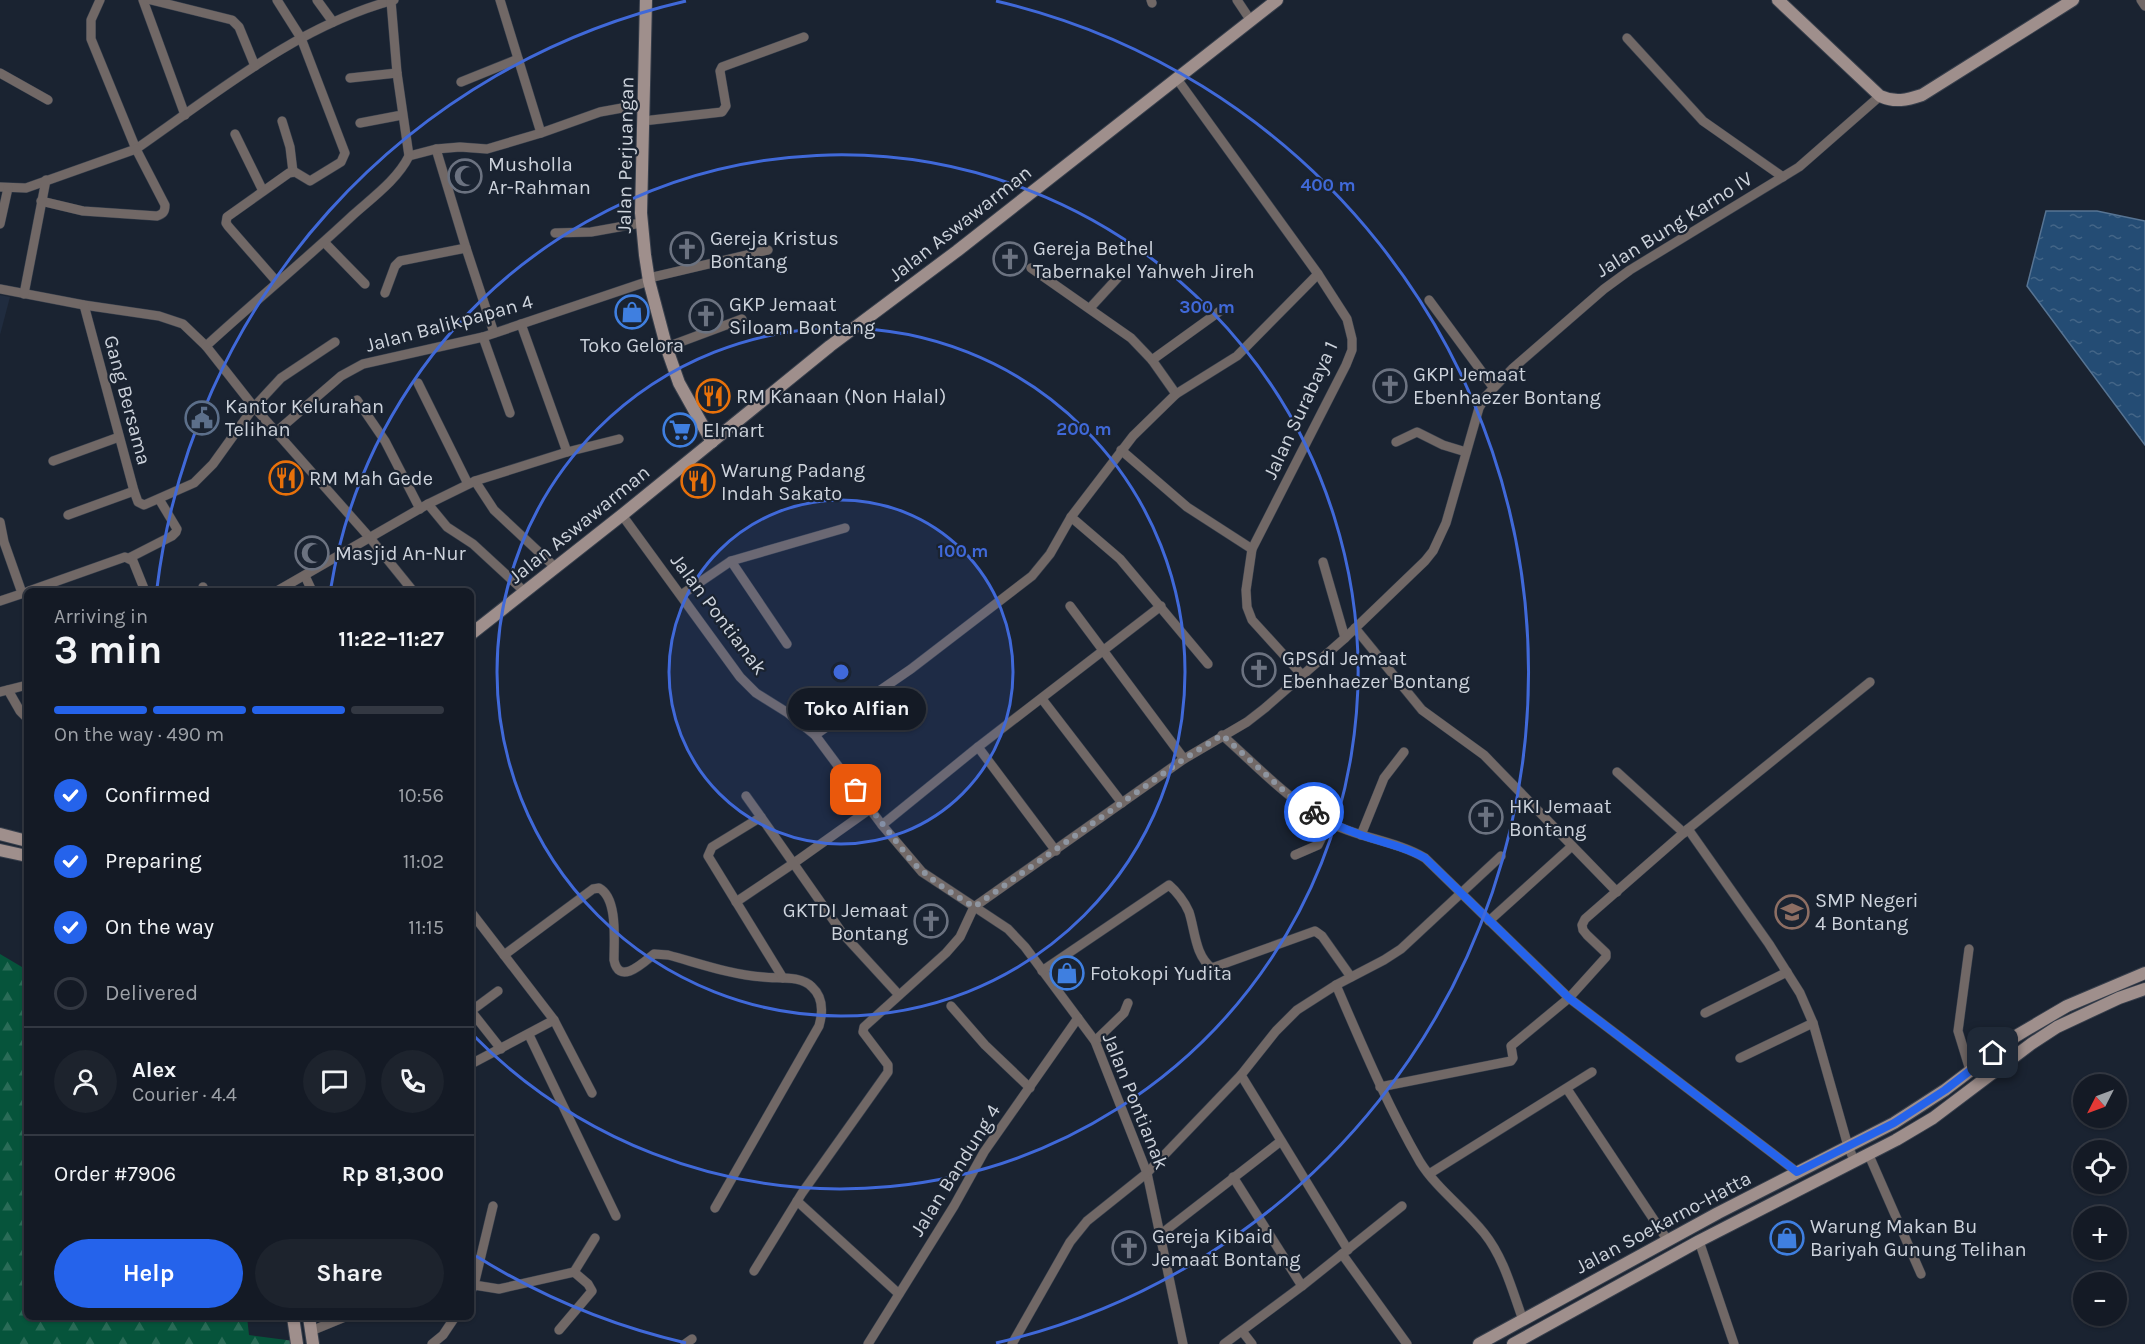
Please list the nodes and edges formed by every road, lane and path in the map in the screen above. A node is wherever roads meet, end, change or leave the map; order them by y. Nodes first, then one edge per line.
1 (100, 0) edge
2 (143, 0) edge
3 (151, 0) edge
4 (277, 0) edge
5 (317, 0) edge
6 (393, 0) edge
7 (500, 0) edge
8 (646, 0) edge
9 (1237, 0) edge
10 (1277, 0) edge
11 (1778, 0) edge
12 (2073, 0) edge
13 (2141, 0) edge
14 (2145, 6) edge
15 (1251, 21) junction
16 (333, 22) junction
17 (804, 37) dead end
18 (301, 38) junction
19 (1627, 38) dead end
20 (518, 59) junction
21 (255, 66) junction
22 (0, 73) edge
23 (396, 73) junction
24 (350, 78) dead end
25 (1177, 79) junction
26 (461, 81) dead end
27 (1880, 96) junction
28 (48, 100) dead end
29 (644, 104) junction
30 (185, 115) junction
31 (402, 115) junction
32 (282, 121) dead end
33 (643, 121) junction
34 (360, 123) dead end
35 (541, 133) junction
36 (235, 134) dead end
37 (136, 149) junction
38 (436, 149) junction
39 (409, 156) junction
40 (293, 172) junction
41 (1783, 177) junction
42 (46, 180) junction
43 (4, 188) edge
44 (263, 190) junction
45 (41, 201) junction
46 (641, 223) junction
47 (0, 224) edge
48 (555, 233) dead end
49 (324, 242) junction
50 (466, 249) junction
51 (768, 250) dead end
52 (1031, 268) dead end
53 (1123, 272) dead end
54 (1318, 274) junction
55 (649, 279) junction
56 (277, 282) junction
57 (365, 284) dead end
58 (0, 289) edge
59 (386, 293) dead end
60 (24, 294) junction
61 (1429, 300) dead end
62 (84, 305) junction
63 (1090, 308) junction
64 (1220, 311) dead end
65 (742, 319) dead end
66 (521, 324) junction
67 (494, 333) junction
68 (483, 337) junction
69 (335, 342) dead end
70 (206, 346) junction
71 (667, 347) junction
72 (1152, 360) junction
73 (418, 383) dead end
74 (1493, 387) junction
75 (1176, 394) junction
76 (357, 400) dead end
77 (254, 407) junction
78 (510, 413) dead end
79 (276, 432) junction
80 (119, 436) junction
81 (619, 439) dead end
82 (712, 442) junction
83 (1396, 442) dead end
84 (1121, 450) junction
85 (1466, 452) junction
86 (567, 453) junction
87 (53, 461) dead end
88 (471, 483) junction
89 (134, 490) junction
90 (159, 499) junction
91 (424, 507) junction
92 (68, 515) dead end
93 (622, 516) junction
94 (1071, 517) junction
95 (0, 522) edge
96 (845, 528) dead end
97 (370, 538) junction
98 (1252, 549) junction
99 (129, 558) junction
100 (731, 561) junction
101 (1323, 562) dead end
102 (556, 568) junction
103 (305, 576) junction
104 (24, 588) edge
105 (37, 588) edge
106 (145, 588) edge
107 (283, 588) edge
108 (311, 588) edge
109 (411, 588) edge
110 (525, 592) junction
111 (24, 593) edge
112 (681, 595) junction
113 (0, 602) edge
114 (1070, 606) dead end
115 (1161, 606) junction
116 (1355, 628) junction
117 (474, 632) edge
118 (1345, 638) junction
119 (787, 644) dead end
120 (1104, 651) junction
121 (1208, 664) dead end
122 (1303, 676) junction
123 (1870, 682) dead end
124 (24, 686) edge
125 (4, 691) edge
126 (1042, 699) junction
127 (24, 715) edge
128 (815, 735) junction
129 (1222, 735) junction
130 (978, 747) junction
131 (1404, 752) dead end
132 (1184, 759) junction
133 (1617, 772) dead end
134 (746, 796) dead end
135 (1122, 802) junction
136 (870, 809) junction
137 (760, 817) junction
138 (1329, 823) junction
139 (882, 825) junction
140 (1686, 831) junction
141 (0, 834) edge
142 (1361, 835) junction
143 (24, 840) edge
144 (1572, 846) junction
145 (0, 850) edge
146 (1056, 851) junction
147 (24, 855) edge
148 (1296, 855) dead end
149 (1501, 856) dead end
150 (794, 864) junction
151 (1461, 892) junction
152 (1617, 892) junction
153 (736, 902) junction
154 (974, 907) junction
155 (474, 916) edge
156 (1489, 921) junction
157 (1969, 949) dead end
158 (504, 955) junction
159 (1042, 971) junction
160 (1787, 972) junction
161 (2145, 973) edge
162 (1351, 977) junction
163 (783, 978) junction
164 (1336, 985) junction
165 (2145, 989) edge
166 (498, 991) dead end
167 (900, 995) junction
168 (1569, 998) junction
169 (1128, 1003) dead end
170 (951, 1006) dead end
171 (474, 1009) edge
172 (1705, 1012) dead end
173 (474, 1015) edge
174 (1078, 1018) junction
175 (550, 1023) junction
176 (1813, 1023) junction
177 (529, 1035) junction
178 (1095, 1041) junction
179 (501, 1049) junction
180 (1740, 1058) dead end
181 (474, 1063) edge
182 (1970, 1070) junction
183 (1592, 1072) dead end
184 (1241, 1075) junction
185 (1380, 1087) junction
186 (1030, 1088) junction
187 (1567, 1089) junction
188 (592, 1093) dead end
189 (1281, 1141) junction
190 (1848, 1146) junction
191 (1868, 1153) junction
192 (1854, 1160) junction
193 (1797, 1172) junction
194 (1148, 1173) junction
195 (1429, 1174) junction
196 (1233, 1177) junction
197 (797, 1201) junction
198 (493, 1206) dead end
199 (1402, 1206) dead end
200 (715, 1208) dead end
201 (616, 1216) dead end
202 (1161, 1234) junction
203 (595, 1238) dead end
204 (1668, 1241) junction
205 (1699, 1241) junction
206 (1345, 1252) junction
207 (753, 1272) dead end
208 (578, 1274) junction
209 (1921, 1274) dead end
210 (474, 1284) edge
211 (1302, 1286) junction
212 (474, 1288) edge
213 (899, 1294) junction
214 (293, 1320) edge
215 (309, 1320) edge
216 (340, 1320) edge
217 (453, 1320) edge
218 (1524, 1320) junction
219 (559, 1330) dead end
220 (1242, 1331) junction
221 (312, 1338) edge
222 (297, 1344) edge
223 (432, 1344) edge
224 (868, 1344) edge
225 (1012, 1344) edge
226 (1183, 1344) edge
227 (1224, 1344) edge
228 (1251, 1344) edge
229 (1407, 1344) edge
230 (1479, 1344) edge
231 (1513, 1344) edge
232 (1734, 1344) edge

1 - 37 street
2 - 30 street
3 - 21 street
4 - 18 street
5 - 16 street
6 - 16 street
6 - 23 street
7 - 20 street
8 - 29 street, Jalan Perjuangan
9 - 15 street
10 - 15 street, Jalan Aswawarman
11 - 27 street
12 - 27 street
13 - 14 street
15 - 25 street, Jalan Aswawarman
16 - 18 street
17 - 33 street
18 - 21 street
18 - 40 street
19 - 41 street
20 - 26 street
20 - 35 street
21 - 30 street
22 - 28 street
23 - 24 street
23 - 31 street
25 - 54 street, Jalan Surabaya 1
25 - 82 street, Jalan Aswawarman
27 - 41 street, Jalan Bung Karno IV
29 - 33 street, Jalan Perjuangan
29 - 35 street
30 - 37 street
31 - 34 street
31 - 39 street
32 - 40 street
33 - 46 street, Jalan Perjuangan
35 - 38 street
36 - 44 street
37 - 42 street
37 - 45 street
38 - 39 street
38 - 50 street
39 - 49 street
40 - 44 street
41 - 74 street, Jalan Bung Karno IV
42 - 43 street
42 - 45 street
43 - 47 street
44 - 56 street
45 - 60 street
46 - 48 street
46 - 55 street, Jalan Perjuangan
49 - 56 street
49 - 57 street
50 - 59 street
50 - 67 street
51 - 55 street, Jalan Balikpapan 4
52 - 63 street
53 - 63 street
54 - 75 street
54 - 98 street, Jalan Surabaya 1
55 - 66 street, Jalan Balikpapan 4
55 - 71 street, Jalan Perjuangan
56 - 70 street
58 - 60 street
60 - 62 street
61 - 74 street
62 - 70 street
62 - 80 street, Gang Bersama
63 - 72 street
64 - 72 street
65 - 71 street
66 - 67 street, Jalan Balikpapan 4
66 - 86 street
67 - 68 street, Jalan Balikpapan 4
68 - 78 street
68 - 79 street, Jalan Balikpapan 4
69 - 77 street
70 - 77 street
71 - 82 street, Jalan Perjuangan
72 - 75 street
73 - 88 street
74 - 85 street, Jalan Bung Karno IV
75 - 84 street
76 - 91 street
77 - 79 street
77 - 90 street
79 - 97 street
80 - 87 street
80 - 89 street, Gang Bersama
81 - 86 street
82 - 93 street, Jalan Aswawarman
83 - 85 street
84 - 94 street
84 - 98 street
85 - 116 street, Jalan Bung Karno IV
86 - 88 street
88 - 91 street
88 - 102 street
89 - 90 street, Gang Bersama
89 - 92 street
90 - 99 street
91 - 97 street
91 - 110 street
93 - 102 street, Jalan Aswawarman
93 - 112 street, Jalan Pontianak
94 - 115 street
94 - 128 street
95 - 104 street
96 - 100 street
97 - 103 street
97 - 109 street
98 - 122 street, Jalan Surabaya 1
99 - 105 street
99 - 106 street
100 - 112 street
100 - 119 street
101 - 118 street
102 - 110 street, Jalan Aswawarman
103 - 107 street
103 - 108 street
110 - 117 street, Jalan Aswawarman
111 - 113 street
112 - 128 street, Jalan Pontianak
114 - 120 street
115 - 120 street
115 - 121 street
116 - 118 street, Jalan Bung Karno IV
116 - 144 street
118 - 122 street, Jalan Bung Karno IV
120 - 126 street
120 - 132 street
122 - 129 street, Jalan Bung Karno IV
123 - 140 street
124 - 125 street
125 - 127 street
126 - 130 street
126 - 135 street
128 - 136 street, Jalan Pontianak
129 - 132 street, Jalan Bung Karno IV
129 - 138 street
130 - 139 street
130 - 146 street
131 - 142 street
132 - 135 street, Jalan Bung Karno IV
133 - 140 street
134 - 137 street
135 - 146 street, Jalan Bung Karno IV
136 - 139 street, Jalan Pontianak
136 - 150 street
137 - 150 street
137 - 153 street
138 - 142 street
138 - 148 street
139 - 154 street, Jalan Pontianak
140 - 152 street
140 - 160 street
141 - 143 street
142 - 151 street
144 - 152 street
144 - 156 street
145 - 147 street
146 - 154 street, Jalan Bung Karno IV
149 - 151 street
150 - 153 street
150 - 167 street
151 - 156 street
151 - 162 street
152 - 168 street
153 - 163 street
154 - 159 street, Jalan Pontianak
154 - 167 street
155 - 158 street
156 - 168 street
157 - 182 street
158 - 163 street
158 - 175 street
159 - 162 street
159 - 174 street, Jalan Pontianak
160 - 172 street
160 - 176 street
161 - 182 street, Jalan Soekarno-Hatta
162 - 164 street
163 - 200 street
164 - 184 street
164 - 185 street
165 - 191 street, Jalan Soekarno-Hatta
166 - 171 street
167 - 197 street
168 - 185 street
168 - 193 street
169 - 178 street
170 - 186 street
173 - 179 street
174 - 178 street, Jalan Pontianak
174 - 186 street, Jalan Bandung 4
175 - 177 street
175 - 188 street
176 - 180 street
176 - 190 street
177 - 179 street
177 - 201 street
178 - 194 street, Jalan Pontianak
179 - 181 street
182 - 190 street, Jalan Soekarno-Hatta
183 - 187 street
184 - 189 street
184 - 194 street
185 - 195 street
186 - 213 street, Jalan Bandung 4
187 - 195 street
187 - 204 street
189 - 196 street
189 - 206 street
190 - 192 street
190 - 193 street, Jalan Soekarno-Hatta
191 - 192 street, Jalan Soekarno-Hatta
191 - 209 street
192 - 205 street, Jalan Soekarno-Hatta
193 - 204 street, Jalan Soekarno-Hatta
194 - 202 street, Jalan Pontianak
194 - 225 street
195 - 218 street
196 - 202 street
196 - 211 street
197 - 207 street
197 - 213 street
198 - 210 street
199 - 206 street
202 - 226 street, Jalan Pontianak
203 - 208 street
204 - 218 street, Jalan Soekarno-Hatta
205 - 231 street, Jalan Soekarno-Hatta
205 - 232 street
206 - 211 street
206 - 229 street
208 - 212 street
208 - 219 street
211 - 220 street
213 - 224 street, Jalan Bandung 4
214 - 222 street
215 - 221 street
216 - 221 street
217 - 223 street
218 - 230 street, Jalan Soekarno-Hatta
220 - 227 street
220 - 228 street

